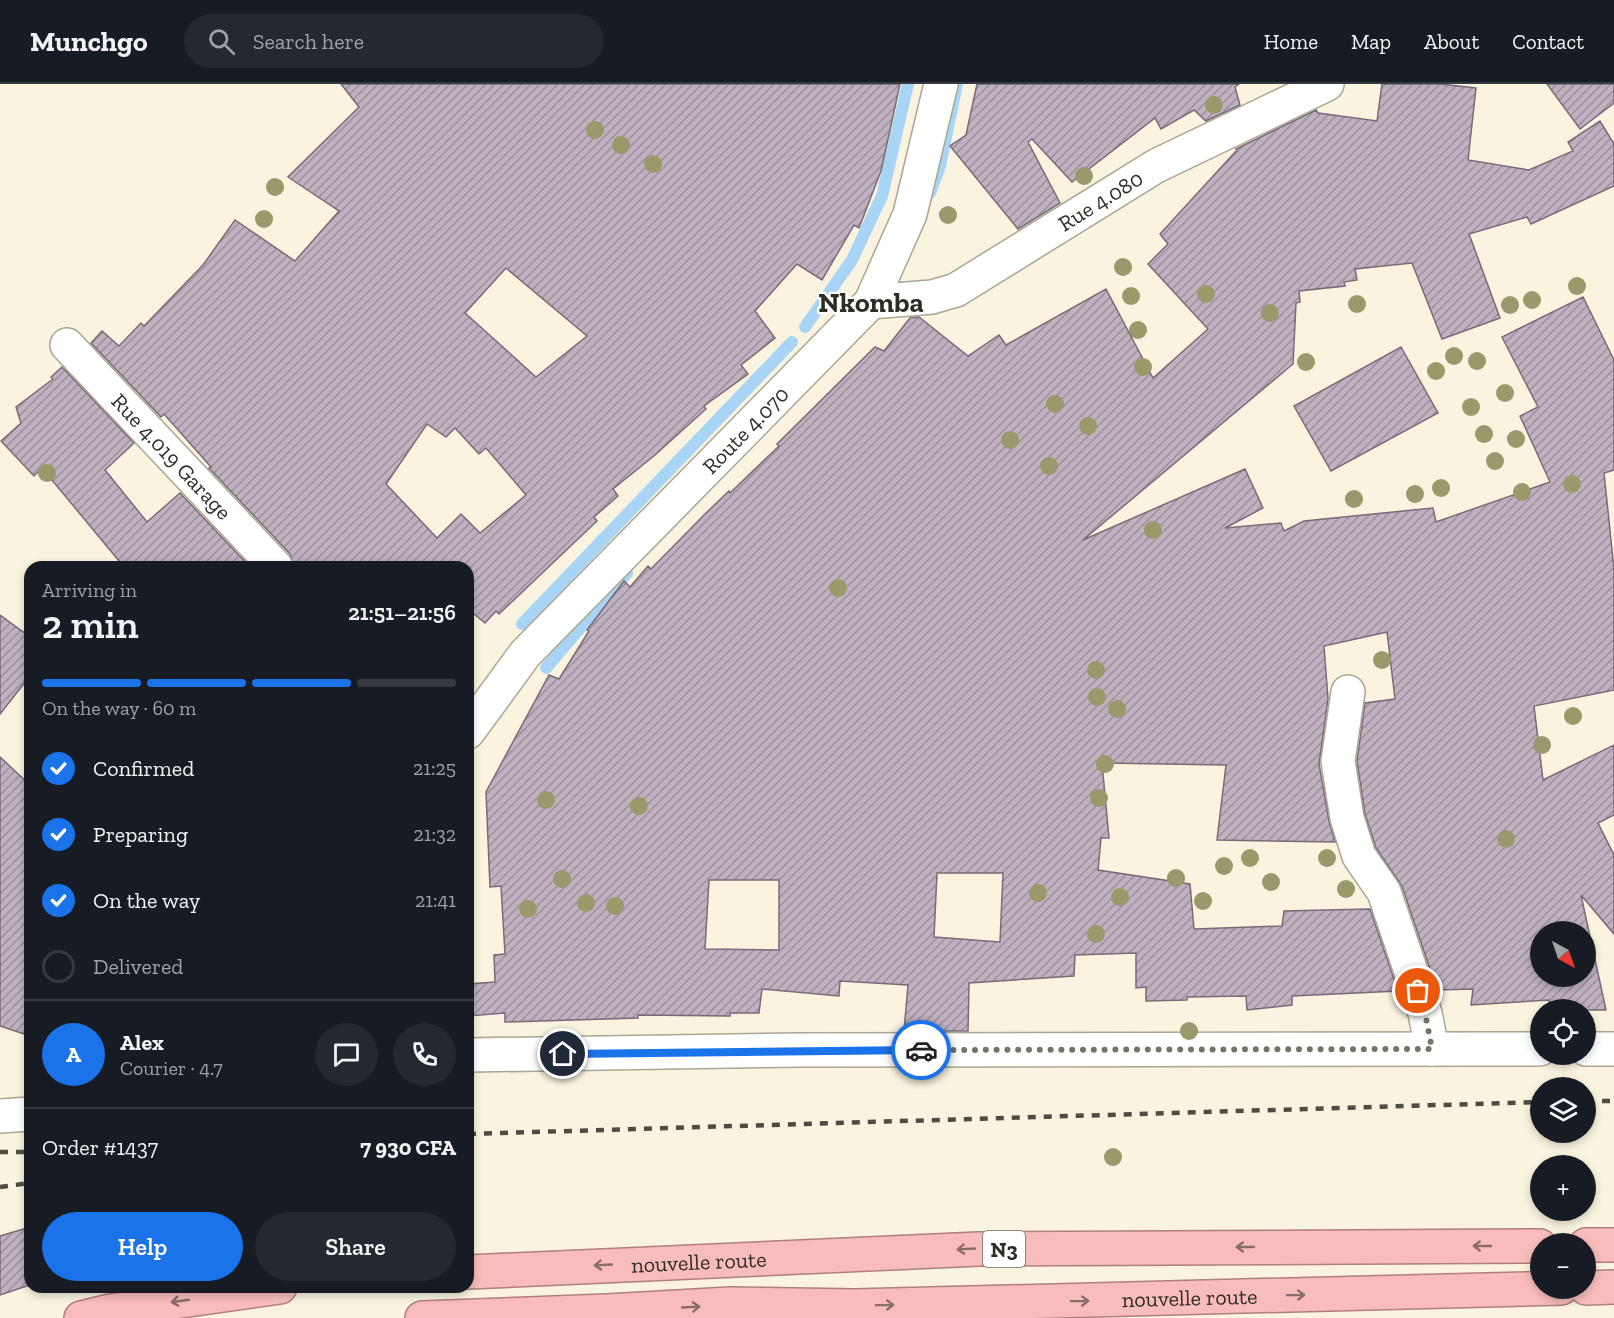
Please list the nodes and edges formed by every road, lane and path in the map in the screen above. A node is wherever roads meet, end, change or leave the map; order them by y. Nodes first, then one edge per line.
1 (941, 84) edge
2 (1327, 84) edge
3 (871, 302) junction
4 (67, 345) dead end
5 (270, 561) edge
6 (1348, 692) dead end
7 (474, 724) edge
8 (1432, 1049) junction
9 (1530, 1049) edge
10 (1596, 1049) edge
11 (1614, 1049) edge
12 (474, 1055) edge
13 (24, 1114) edge
14 (0, 1116) edge
15 (1596, 1245) edge
16 (1614, 1245) edge
17 (1530, 1246) edge
18 (727, 1260) junction
19 (474, 1272) edge
20 (1614, 1287) edge
21 (1596, 1288) edge
22 (1530, 1289) edge
23 (238, 1293) edge
24 (730, 1305) junction
25 (81, 1318) edge
26 (422, 1318) edge

1 - 3 street, Route 4.070
2 - 3 street, Rue 4.080
3 - 7 street, Route 4.070
4 - 5 street, Rue 4.019 Garage
6 - 8 street
8 - 9 street
8 - 12 street
10 - 11 street
13 - 14 street
15 - 16 highway
17 -> 18 highway, nouvelle route / N3
18 -> 19 highway, nouvelle route / N3
18 - 24 highway
20 - 21 highway
24 -> 22 highway, nouvelle route
23 -> 25 highway
26 -> 24 highway, nouvelle route

